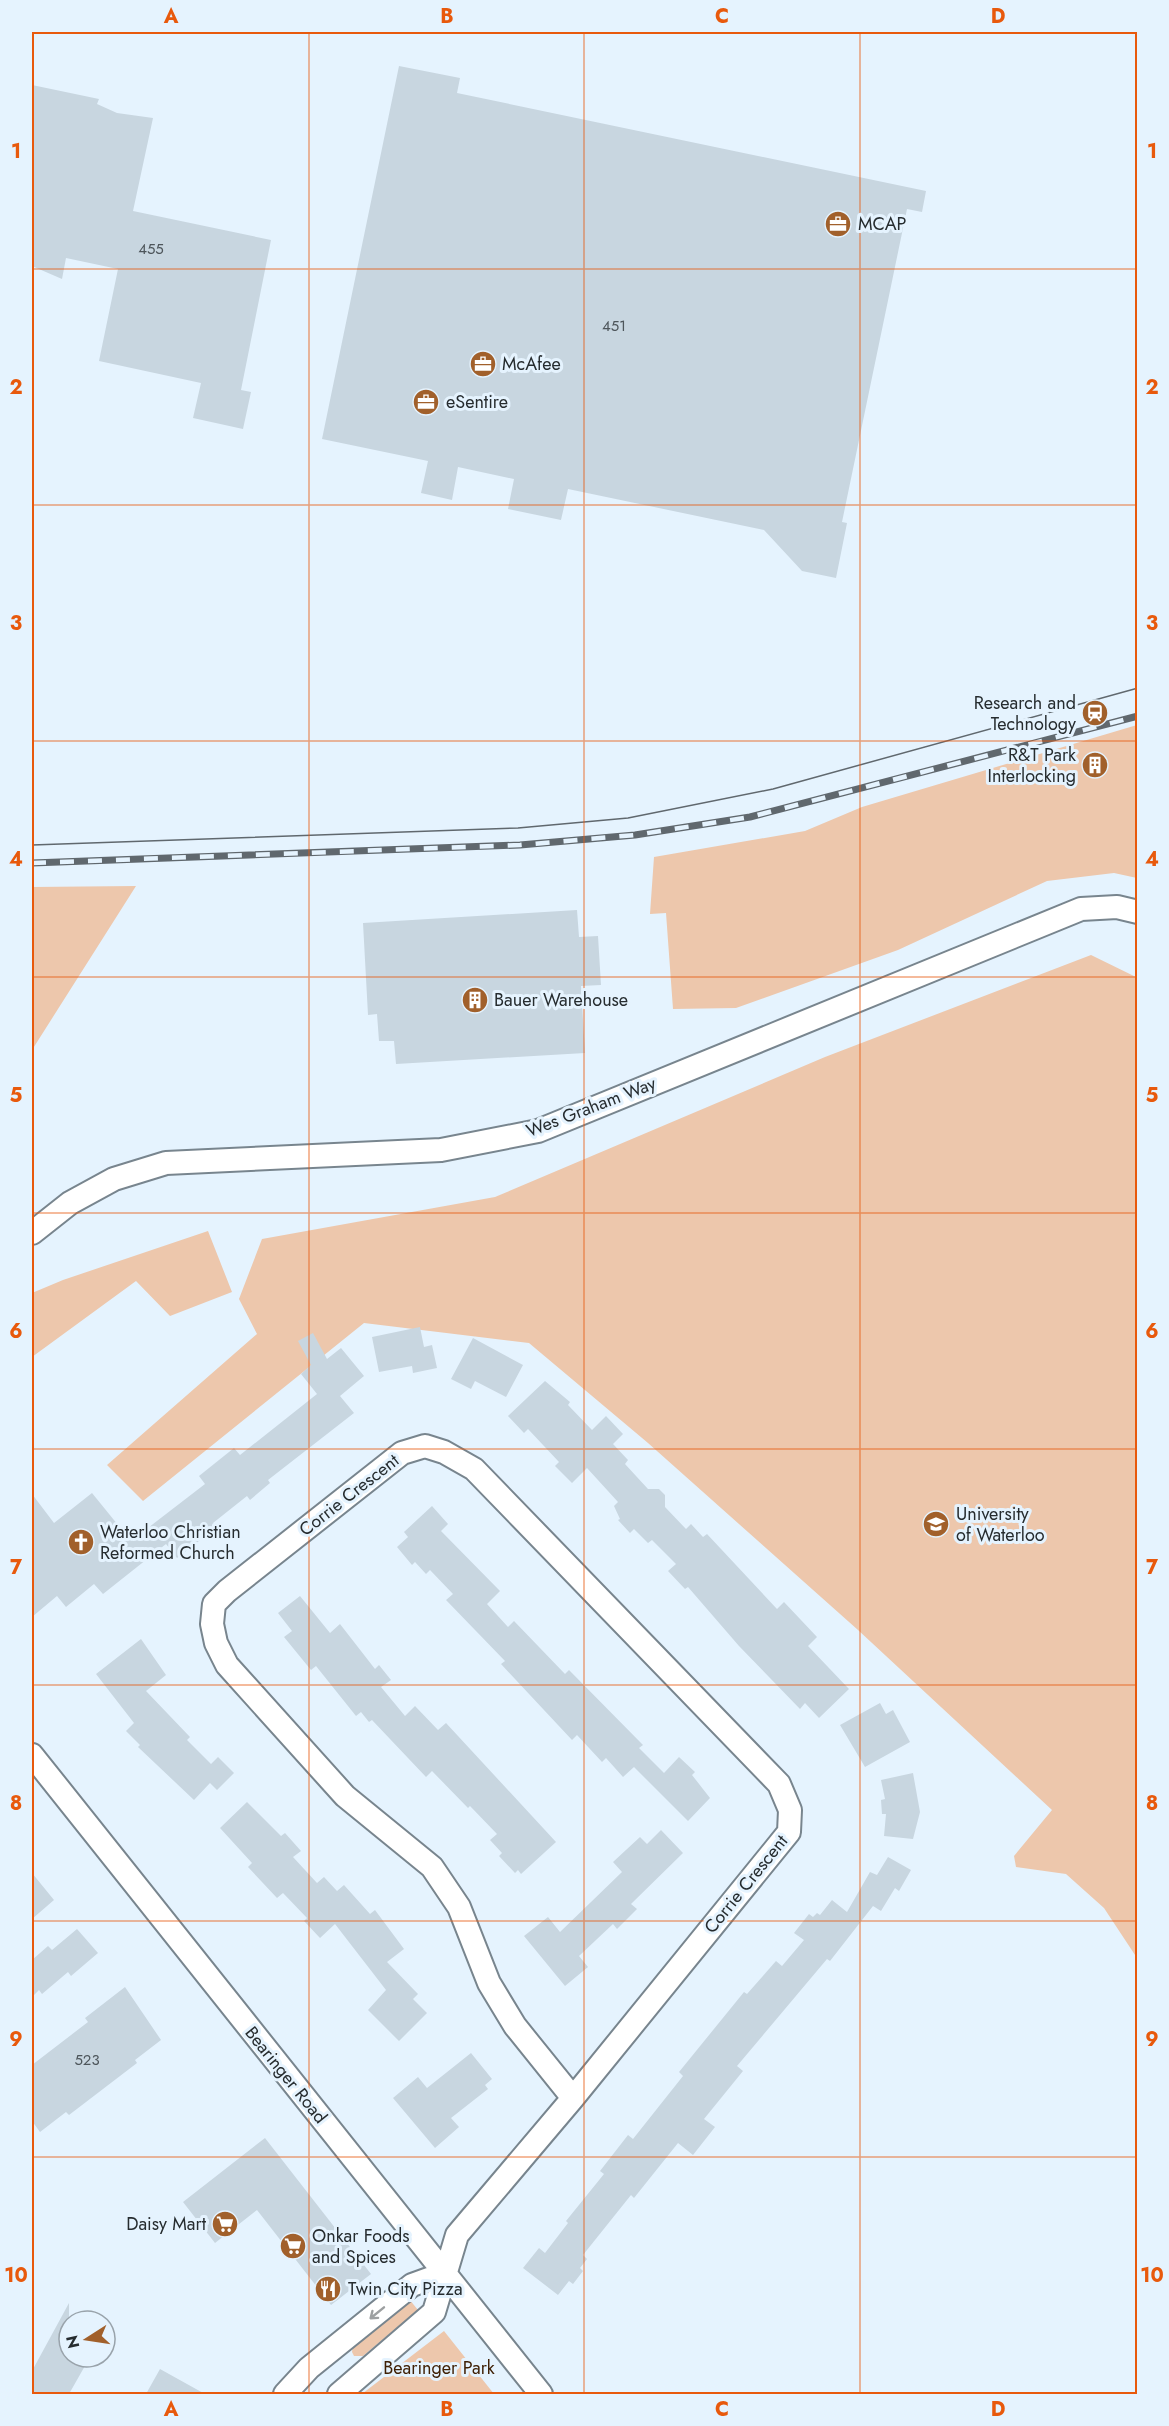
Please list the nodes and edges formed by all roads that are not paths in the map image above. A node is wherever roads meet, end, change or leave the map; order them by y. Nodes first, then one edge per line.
1 (1137, 912) edge
2 (32, 1233) edge
3 (32, 1755) edge
4 (573, 2098) junction
5 (445, 2273) junction
6 (285, 2394) edge
7 (339, 2394) edge
8 (541, 2394) edge

1 - 2 street, Wes Graham Way
3 - 5 street, Bearinger Road
4 - 4 street, Corrie Crescent
4 - 5 street, Corrie Crescent
5 -> 6 street
5 - 7 street, Corrie Crescent
5 - 8 street, Bearinger Road

